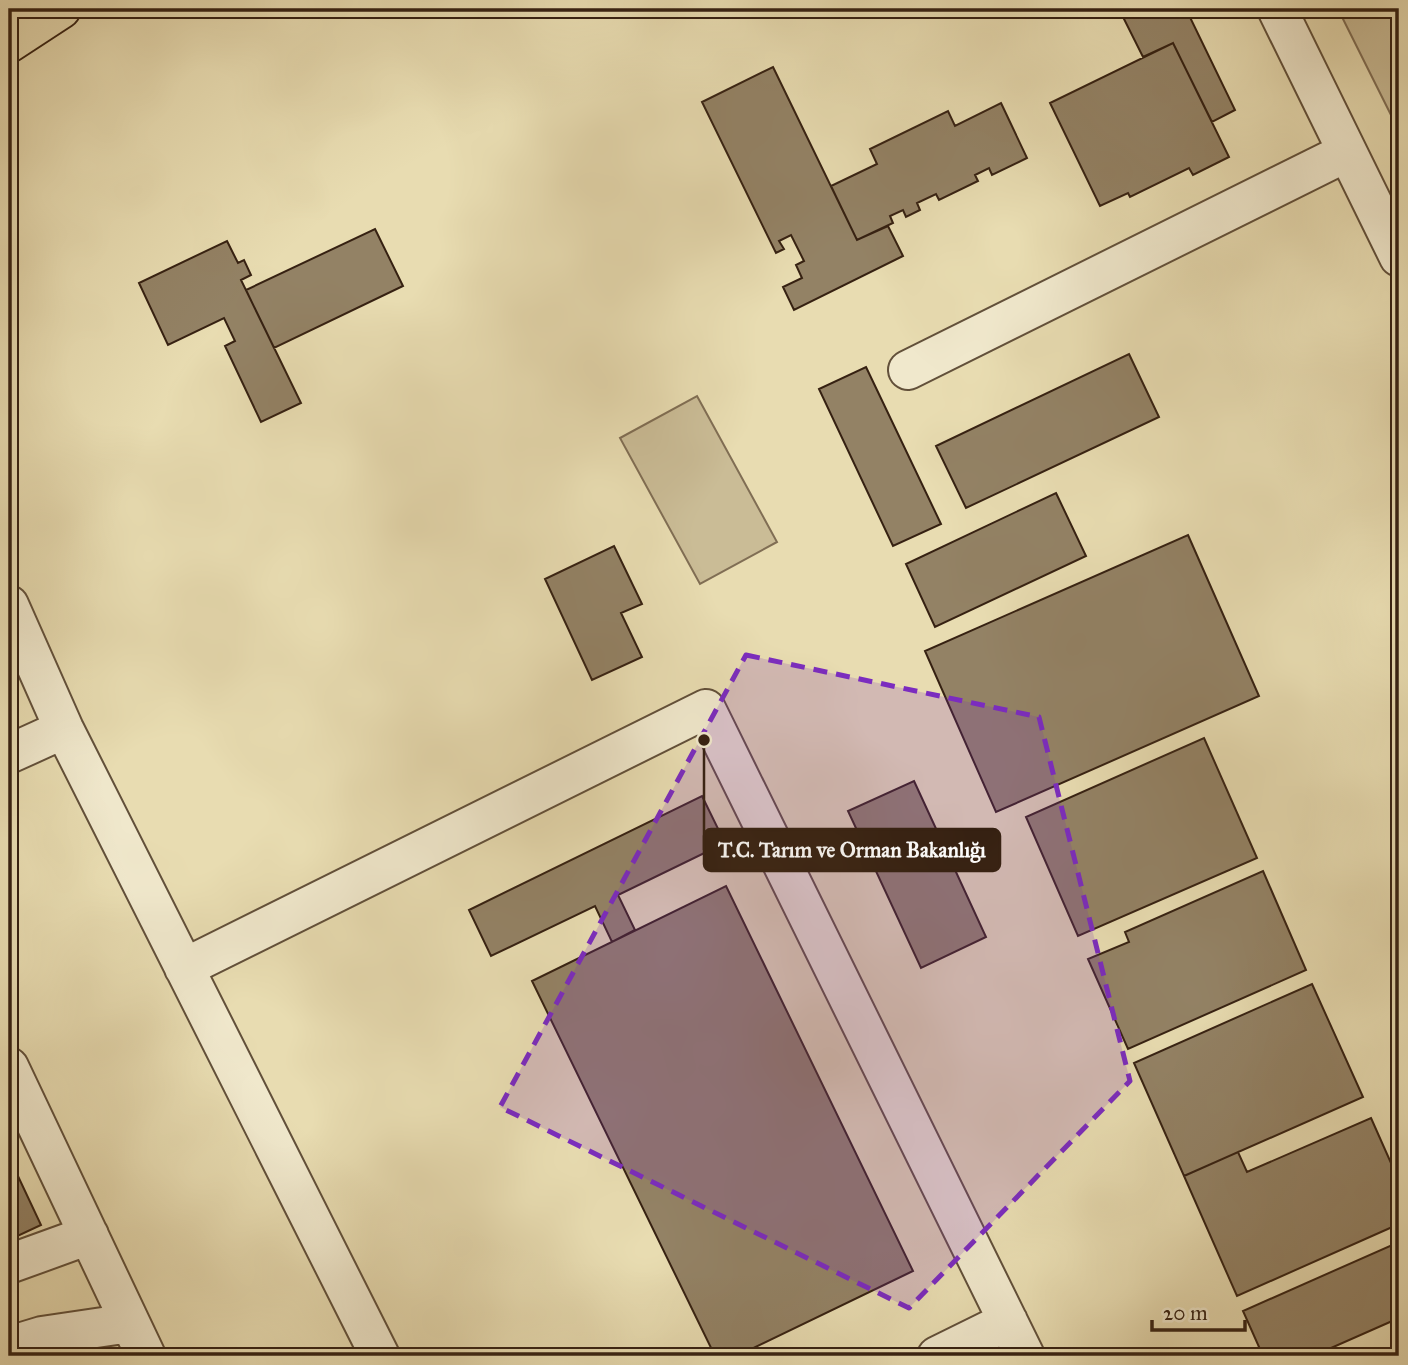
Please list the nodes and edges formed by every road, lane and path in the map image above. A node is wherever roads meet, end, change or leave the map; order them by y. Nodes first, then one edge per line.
1 (61, 9) edge
2 (1278, 9) edge
3 (9, 43) edge
4 (1347, 152) junction
5 (1399, 257) edge
6 (908, 370) dead end
7 (9, 605) edge
8 (64, 729) junction
9 (9, 754) edge
10 (184, 968) junction
11 (9, 1067) edge
12 (89, 1235) junction
13 (9, 1264) edge
14 (1008, 1321) junction
15 (138, 1340) edge
16 (9, 1346) edge
17 (380, 1356) edge
18 (937, 1356) edge
19 (1025, 1356) edge

1 - 3 highway
2 - 4 street
4 - 5 street
4 - 6 street
7 - 8 street
8 - 9 street
8 - 10 street
10 - 14 street
10 - 17 street
11 - 12 street
12 - 13 street
12 - 15 street
14 - 18 street
14 - 19 street
15 - 16 street

